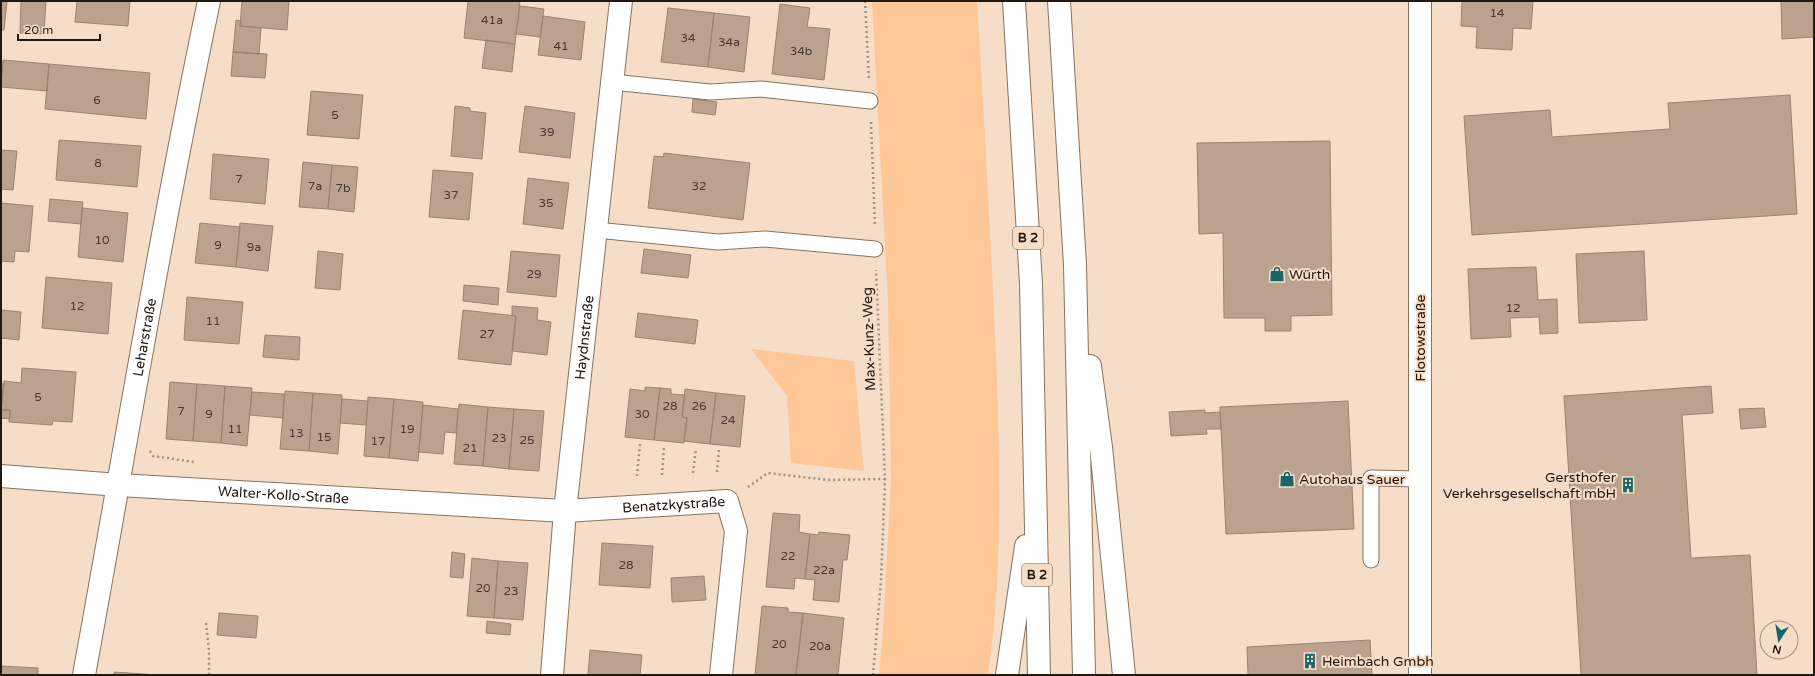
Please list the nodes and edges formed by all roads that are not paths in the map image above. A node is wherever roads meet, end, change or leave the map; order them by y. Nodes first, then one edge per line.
1 (209, 1) edge
2 (621, 1) edge
3 (1014, 1) edge
4 (1059, 1) edge
5 (1420, 1) edge
6 (612, 82) junction
7 (870, 101) road end
8 (596, 230) junction
9 (875, 249) road end
10 (1075, 265) junction
11 (1, 476) edge
12 (1036, 476) junction
13 (1420, 480) junction
14 (119, 485) junction
15 (565, 511) junction
16 (1371, 560) dead end
17 (84, 675) edge
18 (552, 675) edge
19 (721, 675) edge
20 (1007, 675) edge
21 (1039, 675) edge
22 (1084, 675) edge
23 (1124, 675) edge
24 (1420, 675) edge

1 - 14 main road, Leharstraße
2 - 6 main road, Haydnstraße
3 - 12 main road, B 2
4 - 10 main road
5 - 13 main road, Flotowstraße
6 - 7 lane
6 - 8 main road, Haydnstraße
8 - 9 lane
8 - 15 main road, Haydnstraße
10 - 22 main road
10 - 23 main road
11 - 14 main road, Walter-Kollo-Straße
12 - 20 main road
12 - 21 main road, B 2
13 - 16 lane
13 - 24 main road, Flotowstraße
14 - 15 main road, Walter-Kollo-Straße
14 - 17 main road, Leharstraße
15 - 18 main road, Haydnstraße
15 - 19 main road, Benatzkystraße

